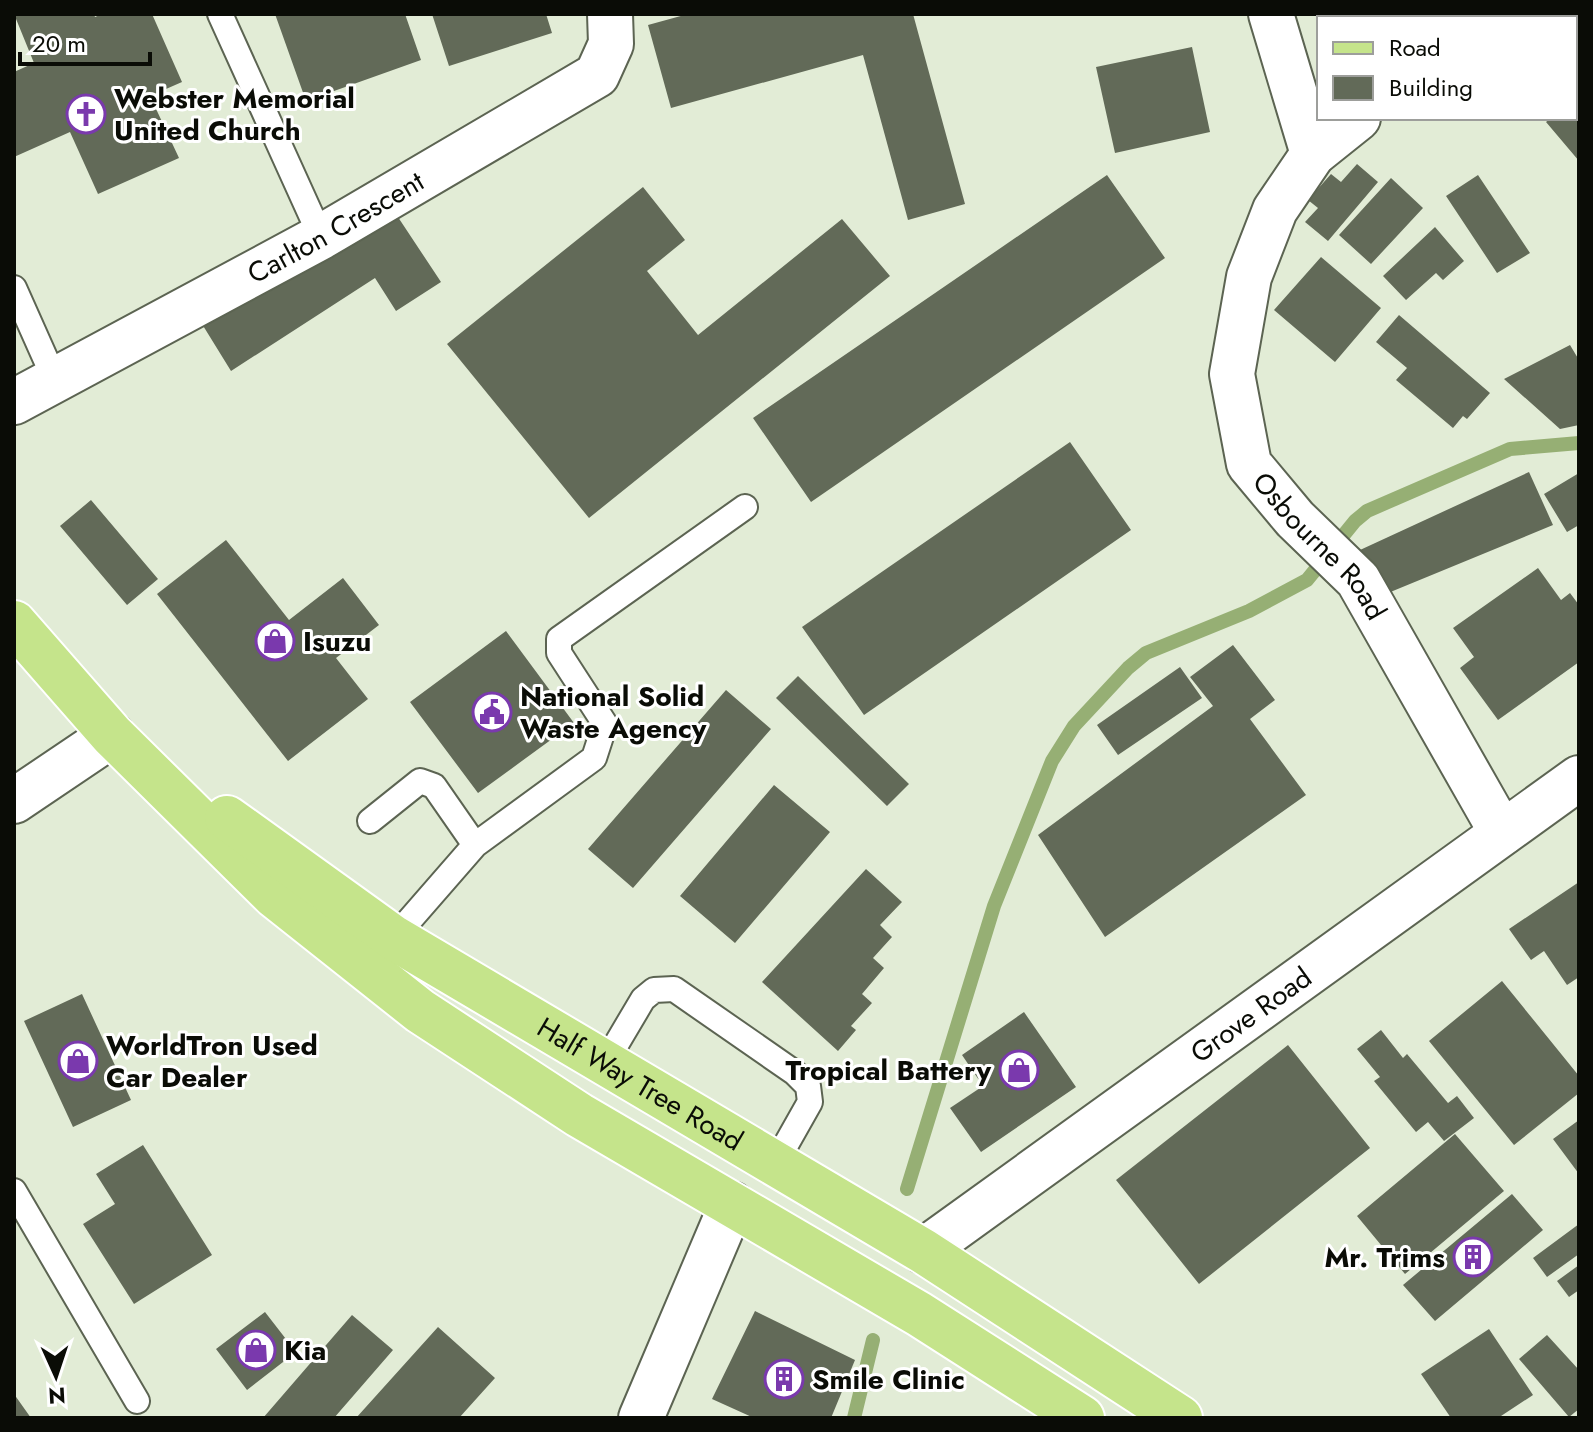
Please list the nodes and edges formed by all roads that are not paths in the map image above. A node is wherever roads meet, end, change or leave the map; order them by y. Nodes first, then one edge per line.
1 (220, 14) edge
2 (610, 14) edge
3 (1271, 14) edge
4 (1356, 120) edge
5 (1313, 154) junction
6 (321, 237) junction
7 (14, 288) edge
8 (55, 380) junction
9 (14, 402) edge
10 (745, 507) dead end
11 (14, 623) edge
12 (112, 735) junction
13 (1579, 778) edge
14 (14, 801) edge
15 (370, 821) dead end
16 (1502, 833) junction
17 (475, 845) junction
18 (394, 938) junction
19 (604, 1065) junction
20 (775, 1164) junction
21 (14, 1191) edge
22 (732, 1204) junction
23 (923, 1251) junction
24 (137, 1401) dead end
25 (641, 1418) edge
26 (1082, 1418) edge
27 (1180, 1418) edge

1 - 6 lane
2 - 6 street, Carlton Crescent
3 - 5 street
4 - 5 street, Osbourne Road
5 - 16 street, Osbourne Road
6 - 8 street, Carlton Crescent
7 - 8 lane
8 - 9 street, Carlton Crescent
10 - 17 lane
11 - 12 main road, Half Way Tree Road
12 - 14 street
12 - 18 main road, Half Way Tree Road
12 - 22 main road, Half Way Tree Road
13 - 16 street, Grove Road
15 - 17 lane
16 - 23 street, Grove Road
17 - 18 lane
18 - 19 main road, Half Way Tree Road
19 - 20 main road, Half Way Tree Road
19 - 20 lane
20 - 23 main road, Half Way Tree Road
21 - 24 lane
22 - 25 street
22 - 26 main road, Half Way Tree Road
23 - 27 main road, Half Way Tree Road

